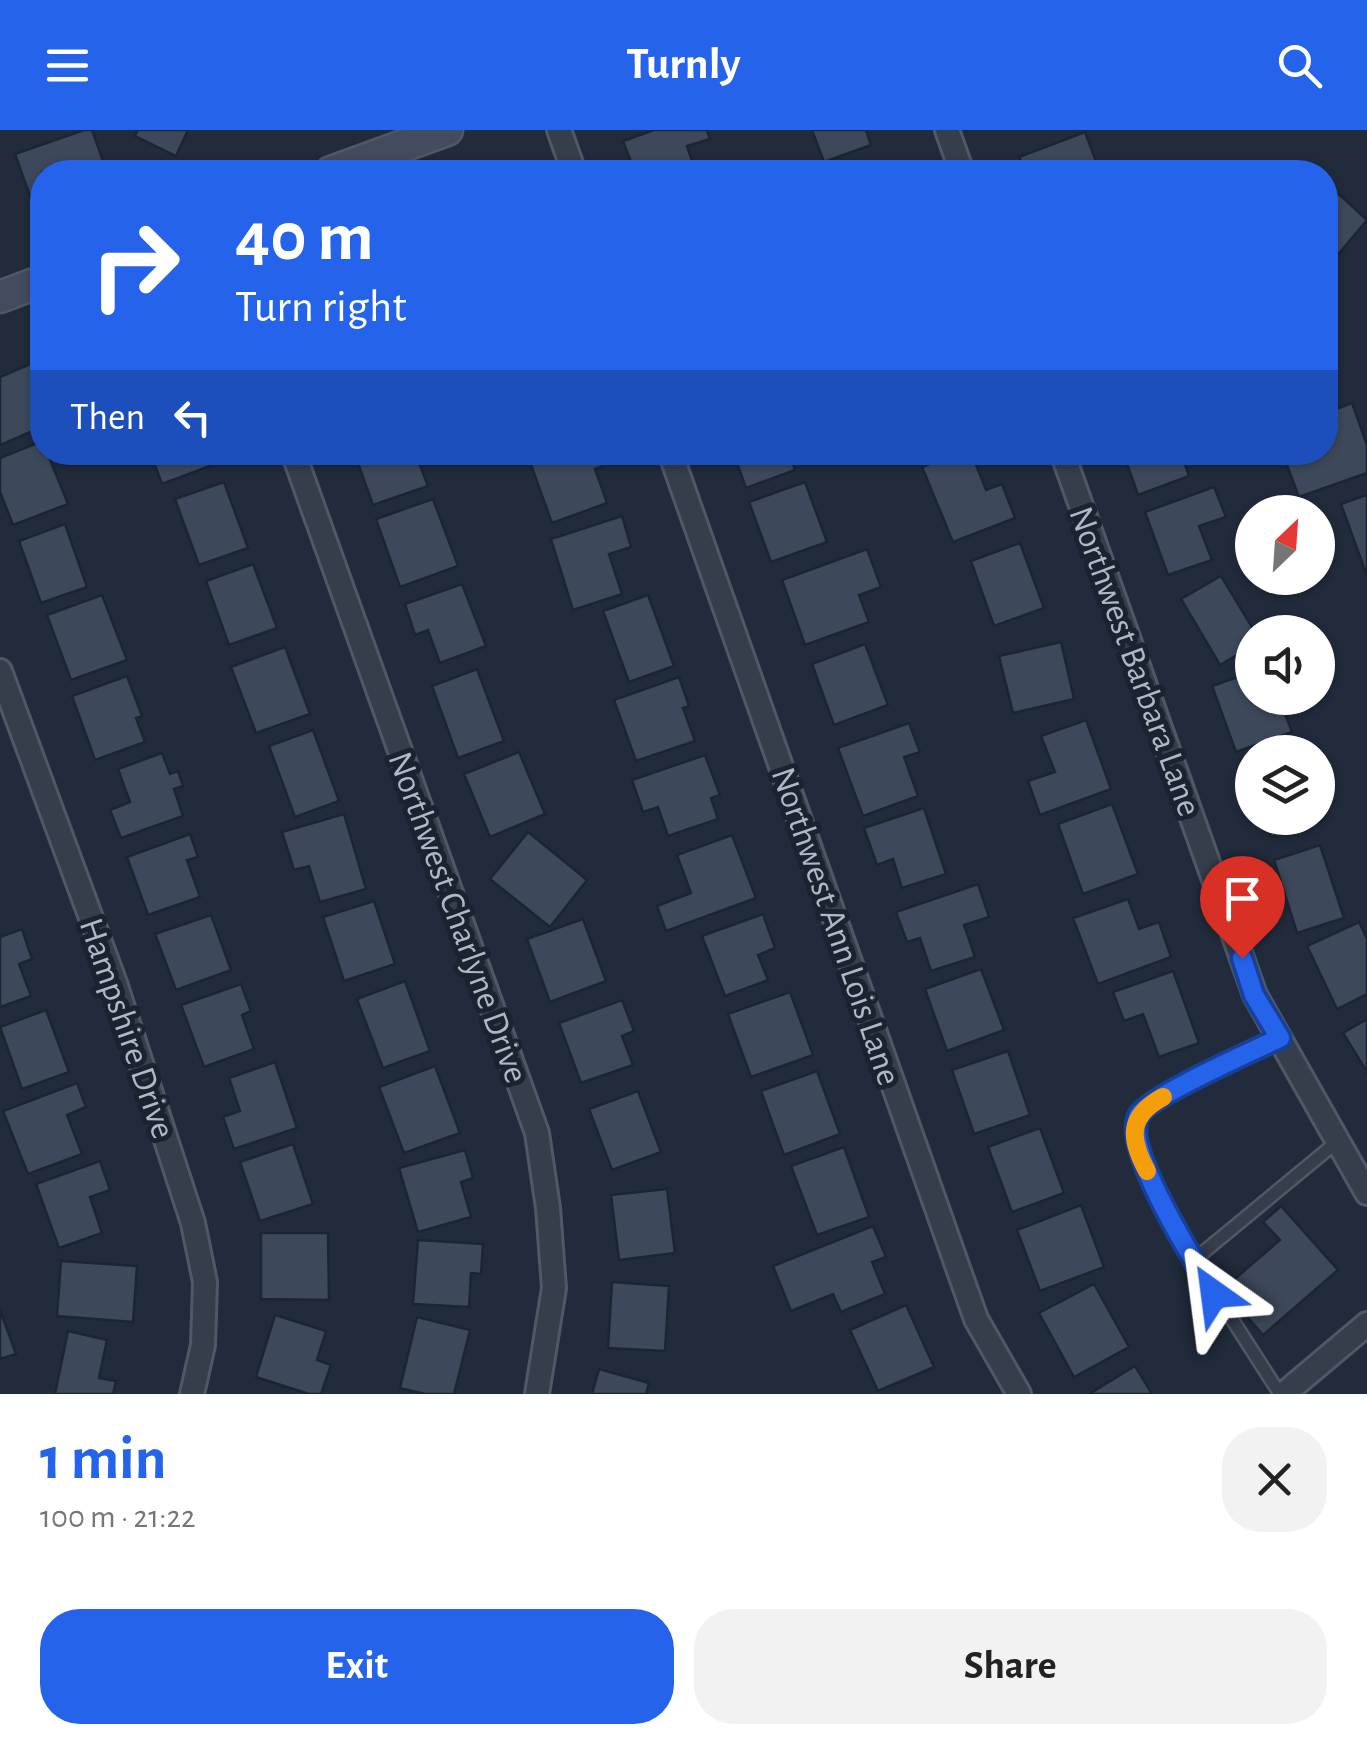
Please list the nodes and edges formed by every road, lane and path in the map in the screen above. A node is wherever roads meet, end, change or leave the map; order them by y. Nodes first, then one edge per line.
1 (446, 130) edge
2 (559, 130) edge
3 (947, 130) edge
4 (365, 160) edge
5 (570, 160) edge
6 (958, 160) edge
7 (30, 286) edge
8 (0, 298) edge
9 (297, 465) edge
10 (675, 465) edge
11 (1067, 465) edge
12 (0, 671) edge
13 (1280, 1038) junction
14 (1338, 1141) junction
15 (1367, 1192) edge
16 (1194, 1260) junction
17 (1367, 1324) edge
18 (192, 1394) edge
19 (537, 1394) edge
20 (1019, 1394) edge
21 (1282, 1394) edge

1 - 4 main road
2 - 5 street
3 - 6 street
7 - 8 main road
9 - 19 street, Northwest Charlyne Drive
10 - 20 street, Northwest Ann Lois Lane
11 - 13 street, Northwest Barbara Lane
12 - 18 street, Hampshire Drive
13 - 14 street, Northwest Barbara Lane
13 - 16 lane
14 - 15 street, Northwest Barbara Lane
14 - 16 lane
16 - 21 lane
17 - 21 street

